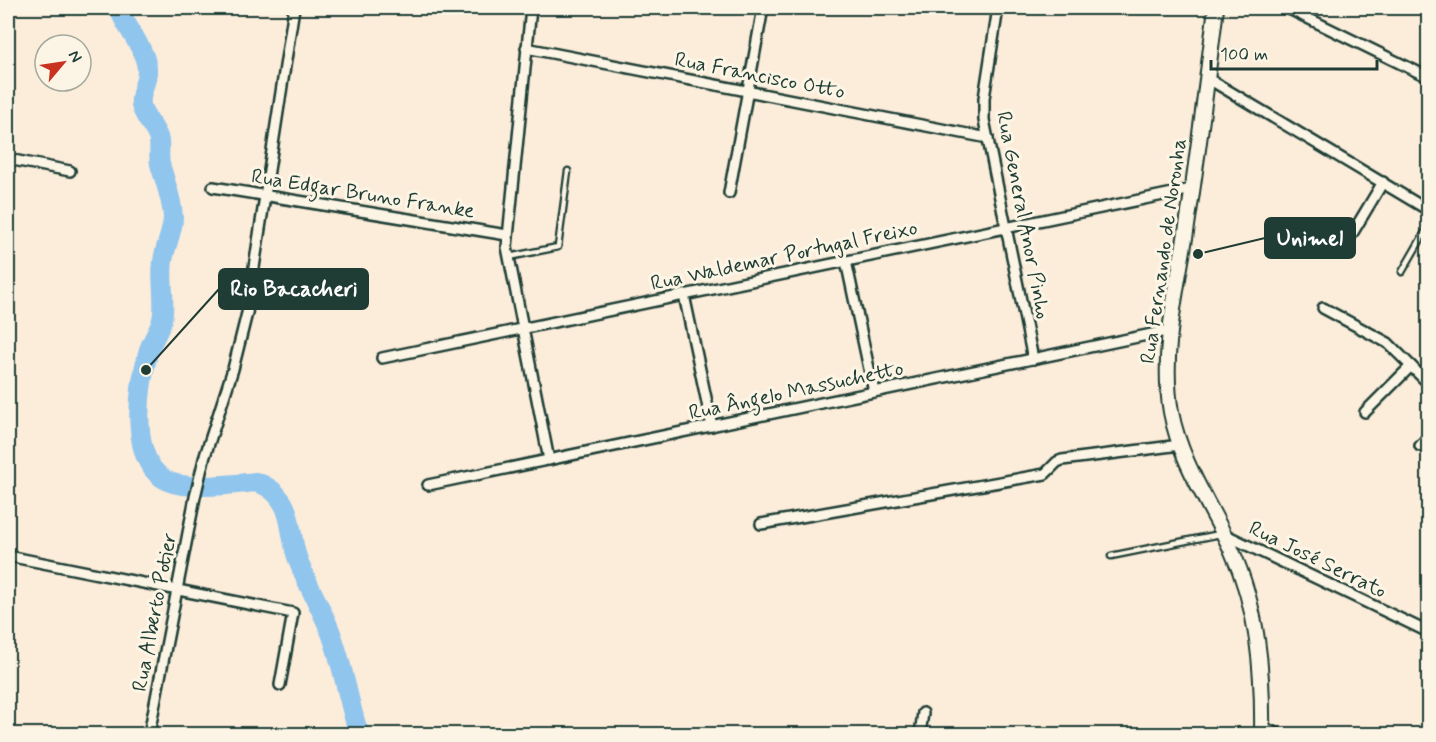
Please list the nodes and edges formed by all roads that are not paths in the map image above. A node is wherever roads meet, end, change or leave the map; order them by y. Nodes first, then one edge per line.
1 (294, 8) edge
2 (531, 8) edge
3 (763, 8) edge
4 (998, 8) edge
5 (1216, 8) edge
6 (1287, 8) edge
7 (526, 48) junction
8 (1428, 77) edge
9 (1207, 78) junction
10 (749, 91) junction
11 (988, 138) junction
12 (8, 159) edge
13 (70, 171) dead end
14 (568, 171) dead end
15 (1383, 182) junction
16 (213, 188) dead end
17 (1192, 189) junction
18 (729, 193) dead end
19 (265, 196) junction
20 (1428, 210) edge
21 (1006, 227) junction
22 (1428, 227) edge
23 (507, 235) junction
24 (1343, 249) dead end
25 (508, 257) junction
26 (846, 261) junction
27 (1402, 272) dead end
28 (684, 295) junction
29 (1323, 308) dead end
30 (522, 328) junction
31 (1171, 330) junction
32 (382, 358) dead end
33 (1034, 359) junction
34 (1411, 366) junction
35 (1428, 383) edge
36 (874, 392) junction
37 (1365, 412) dead end
38 (712, 426) junction
39 (1428, 437) edge
40 (1180, 445) junction
41 (1420, 446) dead end
42 (549, 460) junction
43 (429, 485) dead end
44 (761, 524) dead end
45 (1224, 534) junction
46 (8, 556) edge
47 (1111, 556) dead end
48 (177, 590) junction
49 (1428, 632) edge
50 (279, 685) dead end
51 (923, 713) dead end
52 (1262, 731) edge
53 (149, 735) edge
54 (920, 735) edge
55 (1278, 735) edge

1 - 19 street, Rua Alberto Potier
2 - 7 street
3 - 10 street
4 - 11 street, Rua General Anor Pinho
5 - 9 main road, Rua Fernando de Noronha
6 - 8 street
7 - 10 street, Rua Francisco Otto
7 - 23 street
9 - 15 street
9 - 17 main road, Rua Fernando de Noronha
10 - 11 street, Rua Francisco Otto
10 - 18 street
11 - 21 street, Rua General Anor Pinho
12 - 13 street
14 - 25 lane
15 - 20 street
15 - 24 street
16 - 19 street, Rua Edgar Bruno Franke
17 - 21 street, Rua Waldemar Portugal Freixo
17 - 31 main road, Rua Fernando de Noronha
19 - 23 street, Rua Edgar Bruno Franke
19 - 48 street, Rua Alberto Potier
21 - 26 street, Rua Waldemar Portugal Freixo
21 - 33 street, Rua General Anor Pinho
22 - 27 lane
23 - 25 street
25 - 30 street
26 - 28 street, Rua Waldemar Portugal Freixo
26 - 36 street
28 - 30 street, Rua Waldemar Portugal Freixo
28 - 38 street
29 - 34 street
30 - 32 street, Rua Waldemar Portugal Freixo
30 - 42 street
31 - 33 street, Rua Ângelo Massuchetto
31 - 40 main road, Rua Fernando de Noronha
33 - 36 street, Rua Ângelo Massuchetto
34 - 35 street
34 - 37 street
36 - 38 street, Rua Ângelo Massuchetto
38 - 42 street, Rua Ângelo Massuchetto
39 - 41 street
40 - 44 street
40 - 45 main road, Rua Fernando de Noronha
42 - 43 street, Rua Ângelo Massuchetto
45 - 47 lane
45 - 49 street, Rua José Serrato
45 - 52 main road, Rua Fernando de Noronha
46 - 48 street
48 - 50 street
48 - 53 street, Rua Alberto Potier
51 - 54 street
52 - 55 street

